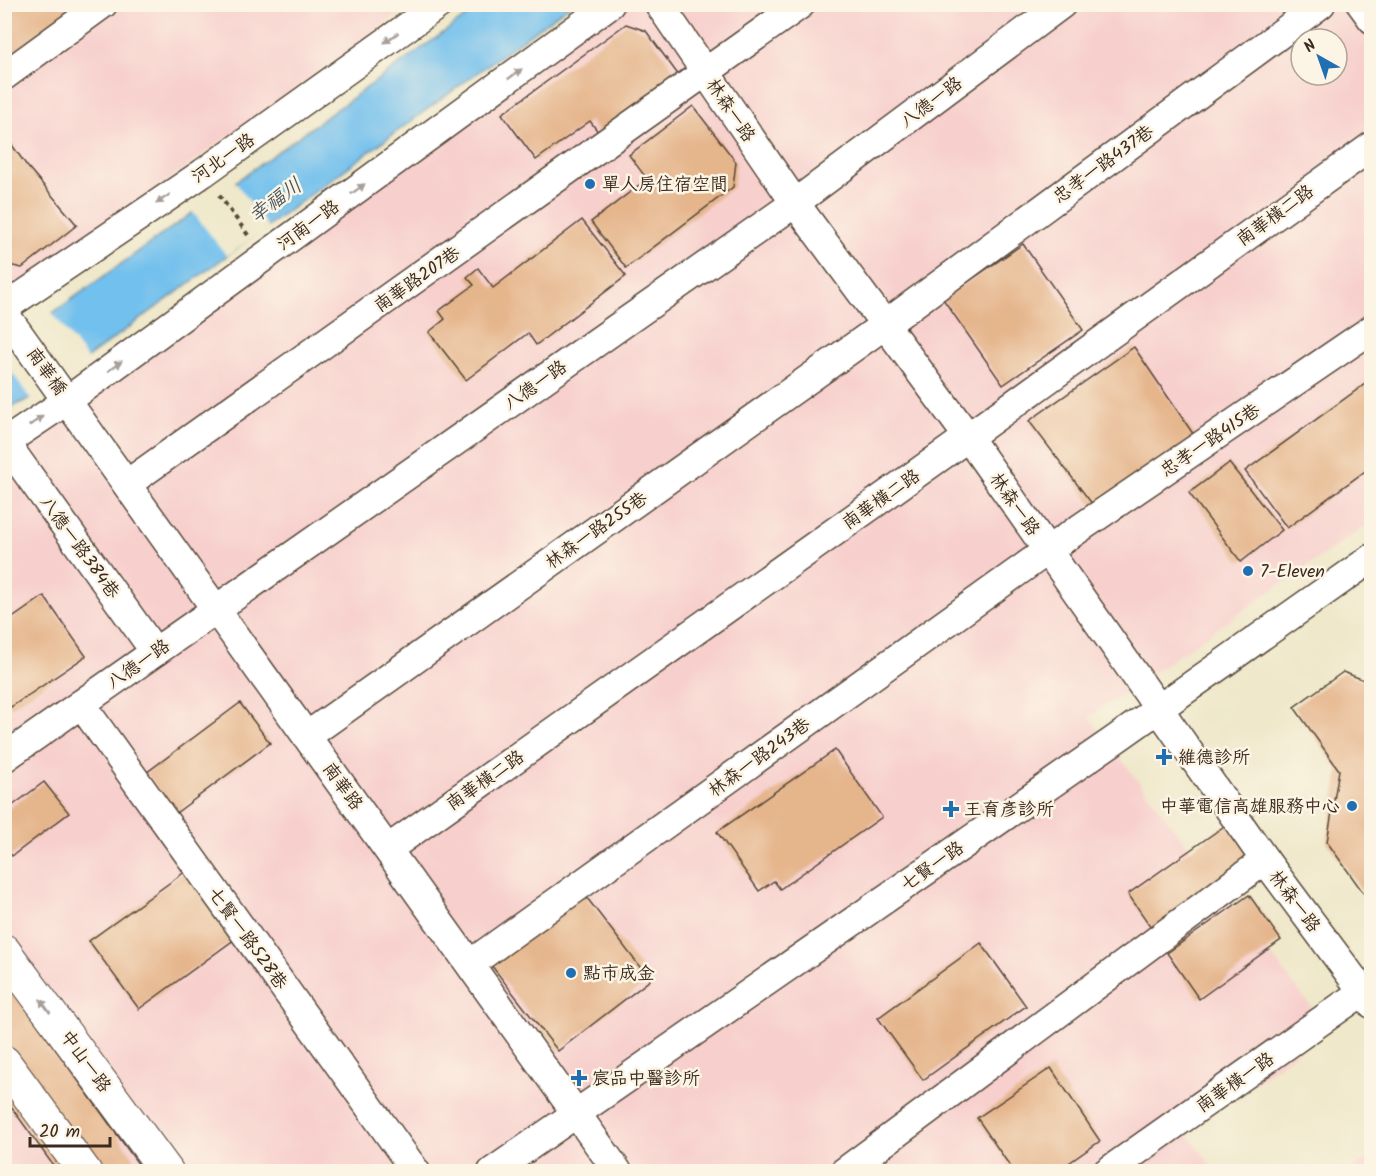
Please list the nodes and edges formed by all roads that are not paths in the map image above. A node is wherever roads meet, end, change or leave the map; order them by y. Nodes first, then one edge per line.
1 (103, 4) edge
2 (439, 4) edge
3 (610, 4) edge
4 (658, 4) edge
5 (801, 4) edge
6 (1062, 4) edge
7 (1321, 4) edge
8 (1361, 4) edge
9 (1371, 19) edge
10 (707, 73) junction
11 (4, 76) edge
12 (1371, 146) edge
13 (795, 203) junction
14 (4, 308) edge
15 (4, 312) edge
16 (886, 324) junction
17 (1371, 329) edge
18 (68, 400) junction
19 (968, 437) junction
20 (5, 442) edge
21 (127, 484) junction
22 (1048, 550) junction
23 (1371, 558) edge
24 (217, 608) junction
25 (155, 652) junction
26 (81, 704) junction
27 (1159, 709) junction
28 (307, 736) junction
29 (4, 758) edge
30 (388, 849) junction
31 (1265, 860) junction
32 (4, 951) edge
33 (470, 964) junction
34 (1367, 998) edge
35 (4, 1062) edge
36 (576, 1112) junction
37 (85, 1172) edge
38 (167, 1172) edge
39 (416, 1172) edge
40 (492, 1172) edge
41 (618, 1172) edge
42 (844, 1172) edge
43 (1107, 1172) edge

1 - 11 street
2 -> 14 street, 河北一路
18 -> 3 street, 河南一路
4 - 10 street, 林森一路
5 - 10 street, 南華路207巷
6 - 13 street, 八德一路
7 - 16 street, 忠孝一路437巷
8 - 9 street
10 - 13 street, 林森一路
10 - 21 street, 南華路207巷
12 - 19 street, 南華橫二路
13 - 16 street, 林森一路
13 - 24 street, 八德一路
15 - 18 street, 南華橋
16 - 19 street, 林森一路
16 - 28 street, 林森一路255巷
17 - 22 street, 忠孝一路415巷
20 -> 18 street, 河南一路
18 - 21 street, 南華路
19 - 22 street, 林森一路
19 - 30 street, 南華橫二路
20 - 25 street, 八德一路384巷
21 - 24 street, 南華路
22 - 27 street, 林森一路
22 - 33 street, 林森一路243巷
23 - 27 street, 七賢一路
24 - 25 street, 八德一路
24 - 28 street, 南華路
25 - 26 street, 八德一路
26 - 29 street, 八德一路
26 - 39 street, 七賢一路528巷
27 - 31 street, 林森一路
27 - 36 street, 七賢一路
28 - 30 street, 南華路
30 - 33 street, 南華路
31 - 34 street, 林森一路
31 - 42 street
38 -> 32 main road, 中山一路
33 - 36 street, 南華路
34 - 43 street, 南華橫一路
35 - 37 main road
36 - 40 street, 七賢一路
36 - 41 street, 南華路

